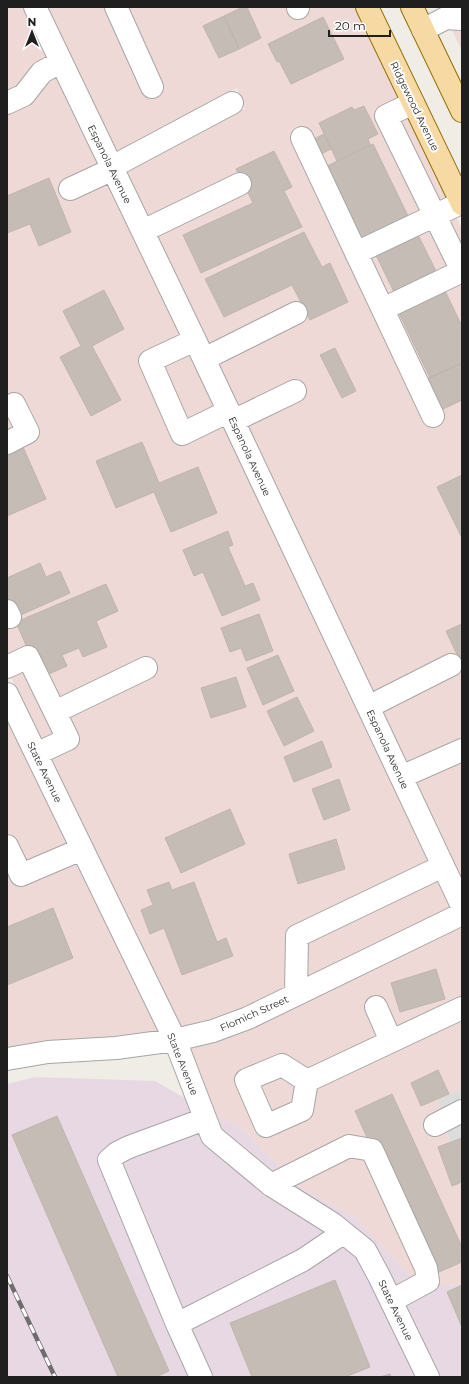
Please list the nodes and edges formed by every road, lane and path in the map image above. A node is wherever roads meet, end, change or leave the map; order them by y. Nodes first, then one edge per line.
1 (34, 7) edge
2 (116, 7) edge
3 (367, 7) edge
4 (412, 7) edge
5 (462, 19) edge
6 (423, 30) junction
7 (61, 62) junction
8 (152, 87) dead end
9 (7, 103) edge
10 (232, 103) dead end
11 (413, 103) junction
12 (461, 107) edge
13 (302, 138) dead end
14 (112, 168) junction
15 (240, 184) dead end
16 (70, 189) dead end
17 (462, 204) edge
18 (435, 215) junction
19 (143, 231) junction
20 (356, 253) junction
21 (462, 271) edge
22 (383, 309) junction
23 (296, 313) dead end
24 (200, 349) junction
25 (295, 391) dead end
26 (14, 404) dead end
27 (231, 416) junction
28 (433, 416) dead end
29 (7, 442) edge
30 (451, 664) dead end
31 (7, 667) edge
32 (146, 668) dead end
33 (7, 694) edge
34 (368, 706) junction
35 (55, 712) junction
36 (462, 750) edge
37 (36, 754) junction
38 (401, 777) junction
39 (7, 846) edge
40 (82, 849) junction
41 (443, 866) junction
42 (462, 906) edge
43 (462, 914) edge
44 (296, 994) junction
45 (376, 1007) dead end
46 (462, 1008) edge
47 (175, 1040) junction
48 (390, 1041) junction
49 (7, 1059) edge
50 (307, 1080) dead end
51 (462, 1111) edge
52 (205, 1119) junction
53 (435, 1124) dead end
54 (272, 1185) junction
55 (343, 1233) junction
56 (391, 1301) junction
57 (177, 1324) junction
58 (201, 1377) edge
59 (428, 1377) edge

1 - 7 street, Espanola Avenue
2 - 8 street
3 - 11 main road, Ridgewood Avenue
4 - 6 main road
5 - 6 street
6 - 12 main road
7 - 9 street
7 - 14 street, Espanola Avenue
10 - 14 street
11 - 17 main road, Ridgewood Avenue
11 - 18 street
13 - 20 street
14 - 16 street
14 - 19 street, Espanola Avenue
15 - 19 street
17 - 18 street
18 - 20 street
18 - 21 street
19 - 24 street, Espanola Avenue
20 - 22 street
21 - 22 street
22 - 28 street
23 - 24 street
24 - 27 street, Espanola Avenue
24 - 27 street
25 - 27 street
26 - 29 street
27 - 34 street, Espanola Avenue
30 - 34 street
31 - 35 street
32 - 35 street
33 - 37 street, State Avenue
34 - 38 street, Espanola Avenue
35 - 37 street
36 - 38 street
37 - 40 street, State Avenue
38 - 41 street, Espanola Avenue
39 - 40 street
40 - 47 street, State Avenue
41 - 42 street, Espanola Avenue
41 - 44 street
43 - 44 street, Flomich Street
44 - 47 street, Flomich Street
45 - 48 street
46 - 48 street
47 - 49 street, Flomich Street
47 - 52 street, State Avenue
48 - 50 street
51 - 53 street
52 - 54 street, State Avenue
52 - 57 street
54 - 55 street, State Avenue
54 - 56 street
55 - 56 street, State Avenue
55 - 57 street
56 - 59 street, State Avenue
57 - 58 street

